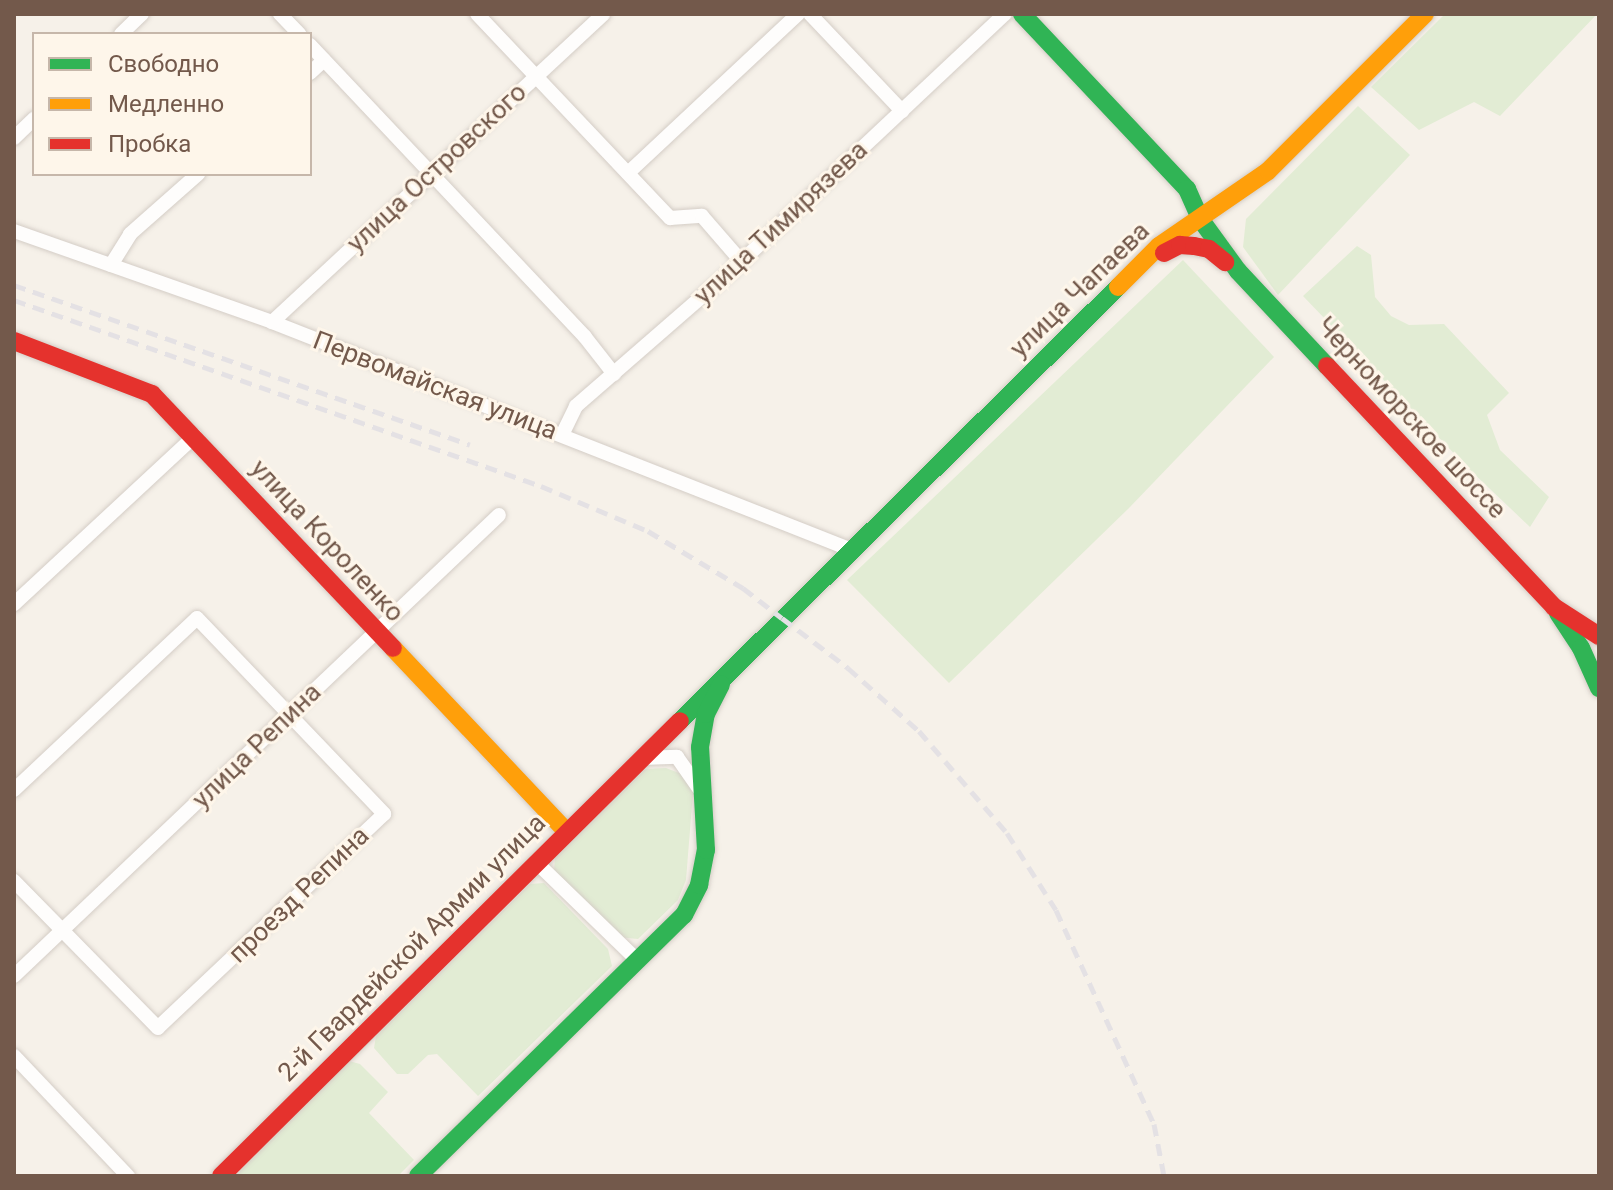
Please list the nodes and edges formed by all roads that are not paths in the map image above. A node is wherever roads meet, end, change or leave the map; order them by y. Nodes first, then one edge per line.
1 (142, 14) edge
2 (280, 14) edge
3 (477, 14) edge
4 (603, 14) edge
5 (798, 14) edge
6 (810, 14) edge
7 (1005, 14) edge
8 (1022, 14) edge
9 (1425, 14) edge
10 (123, 32) edge
11 (297, 32) edge
12 (312, 47) edge
13 (324, 60) junction
14 (312, 71) edge
15 (537, 75) junction
16 (902, 111) junction
17 (32, 121) edge
18 (14, 138) edge
19 (431, 172) junction
20 (628, 173) junction
21 (196, 176) edge
22 (1201, 220) junction
23 (14, 231) edge
24 (741, 261) junction
25 (111, 265) junction
26 (1238, 271) junction
27 (1109, 295) junction
28 (272, 322) junction
29 (14, 341) edge
30 (614, 374) junction
31 (562, 435) junction
32 (195, 436) junction
33 (499, 515) dead end
34 (852, 550) junction
35 (14, 604) edge
36 (1554, 607) junction
37 (376, 632) junction
38 (1599, 636) edge
39 (731, 668) junction
40 (1599, 688) edge
41 (290, 714) junction
42 (641, 758) junction
43 (14, 790) edge
44 (703, 795) junction
45 (566, 831) junction
46 (537, 863) junction
47 (14, 881) edge
48 (61, 931) junction
49 (637, 960) junction
50 (14, 976) edge
51 (14, 1056) edge
52 (128, 1176) edge
53 (221, 1176) edge
54 (418, 1176) edge

1 - 10 street
2 - 11 street
3 - 15 street
4 - 15 street, улица Островского
5 - 20 street
6 - 16 street
7 - 16 street, улица Тимирязева
8 - 22 main road, Черноморское шоссе
9 - 22 main road, улица Чапаева
12 - 13 street
13 - 14 street
13 - 19 street
15 - 19 street, улица Островского
15 - 20 street
16 - 24 street, улица Тимирязева
17 - 18 street
19 - 28 street, улица Островского
19 - 30 street
20 - 24 street
21 - 25 street
22 - 26 main road, Черноморское шоссе
22 - 27 main road, улица Чапаева
23 - 25 street, Первомайская улица
24 - 30 street, улица Тимирязева
25 - 28 street, Первомайская улица
26 - 27 main road
26 - 36 main road, Черноморское шоссе
27 - 34 main road, улица Чапаева
28 - 31 street, Первомайская улица
29 - 32 main road, улица Короленко
30 - 31 street, улица Тимирязева
31 - 34 street, Первомайская улица
32 - 35 street
32 - 37 main road, улица Короленко
33 - 37 street, улица Репина
34 - 39 main road, улица Чапаева
36 - 38 main road, Черноморское шоссе
36 - 40 main road
37 - 41 street, улица Репина
37 - 45 main road, улица Короленко
39 - 42 main road, 2-й Гвардейской Армии улица
39 - 44 main road
41 - 43 street, проезд Репина
41 - 48 street, улица Репина
41 - 48 street, проезд Репина
42 - 44 street
42 - 45 main road, 2-й Гвардейской Армии улица
44 - 49 main road
45 - 46 main road, 2-й Гвардейской Армии улица
46 - 49 street
46 - 53 main road, 2-й Гвардейской Армии улица
47 - 48 street, проезд Репина
48 - 50 street, улица Репина
49 - 54 main road
51 - 52 street

